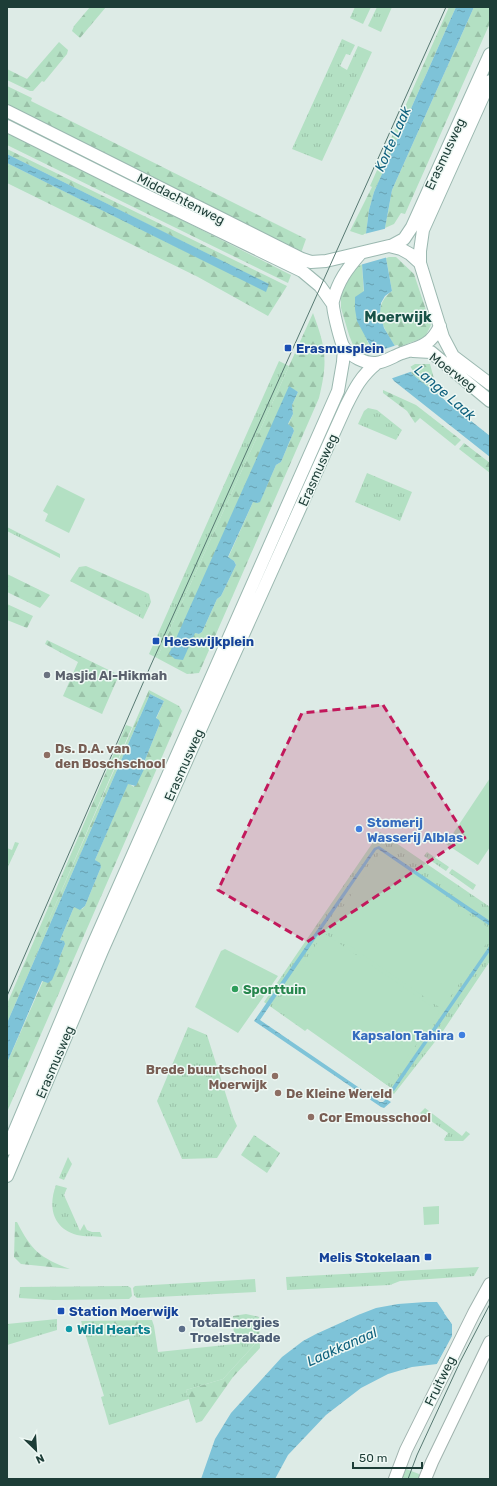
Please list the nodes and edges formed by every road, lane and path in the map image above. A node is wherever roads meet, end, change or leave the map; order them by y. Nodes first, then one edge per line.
1 (490, 54) edge
2 (490, 81) edge
3 (7, 111) edge
4 (7, 126) edge
5 (390, 246) junction
6 (360, 254) junction
7 (420, 262) junction
8 (332, 303) junction
9 (440, 326) junction
10 (344, 347) junction
11 (408, 352) junction
12 (377, 363) junction
13 (490, 384) edge
14 (490, 401) edge
15 (7, 1149) edge
16 (7, 1176) edge
17 (490, 1284) edge
18 (490, 1342) edge
19 (395, 1479) edge
20 (425, 1479) edge

1 - 5 main road, Erasmusweg
2 - 7 main road, Erasmusweg
3 - 6 main road, Middachtenweg
4 - 8 main road, Middachtenweg
5 - 6 main road
5 - 7 main road
6 - 8 main road
7 - 9 main road
8 - 10 main road
9 - 11 main road
9 - 13 main road, Moerweg
10 - 12 main road
10 - 15 main road, Erasmusweg
11 - 12 main road
11 - 14 main road, Moerweg
12 - 16 main road, Erasmusweg
17 - 19 main road, Fruitweg
18 - 20 main road, Fruitweg

